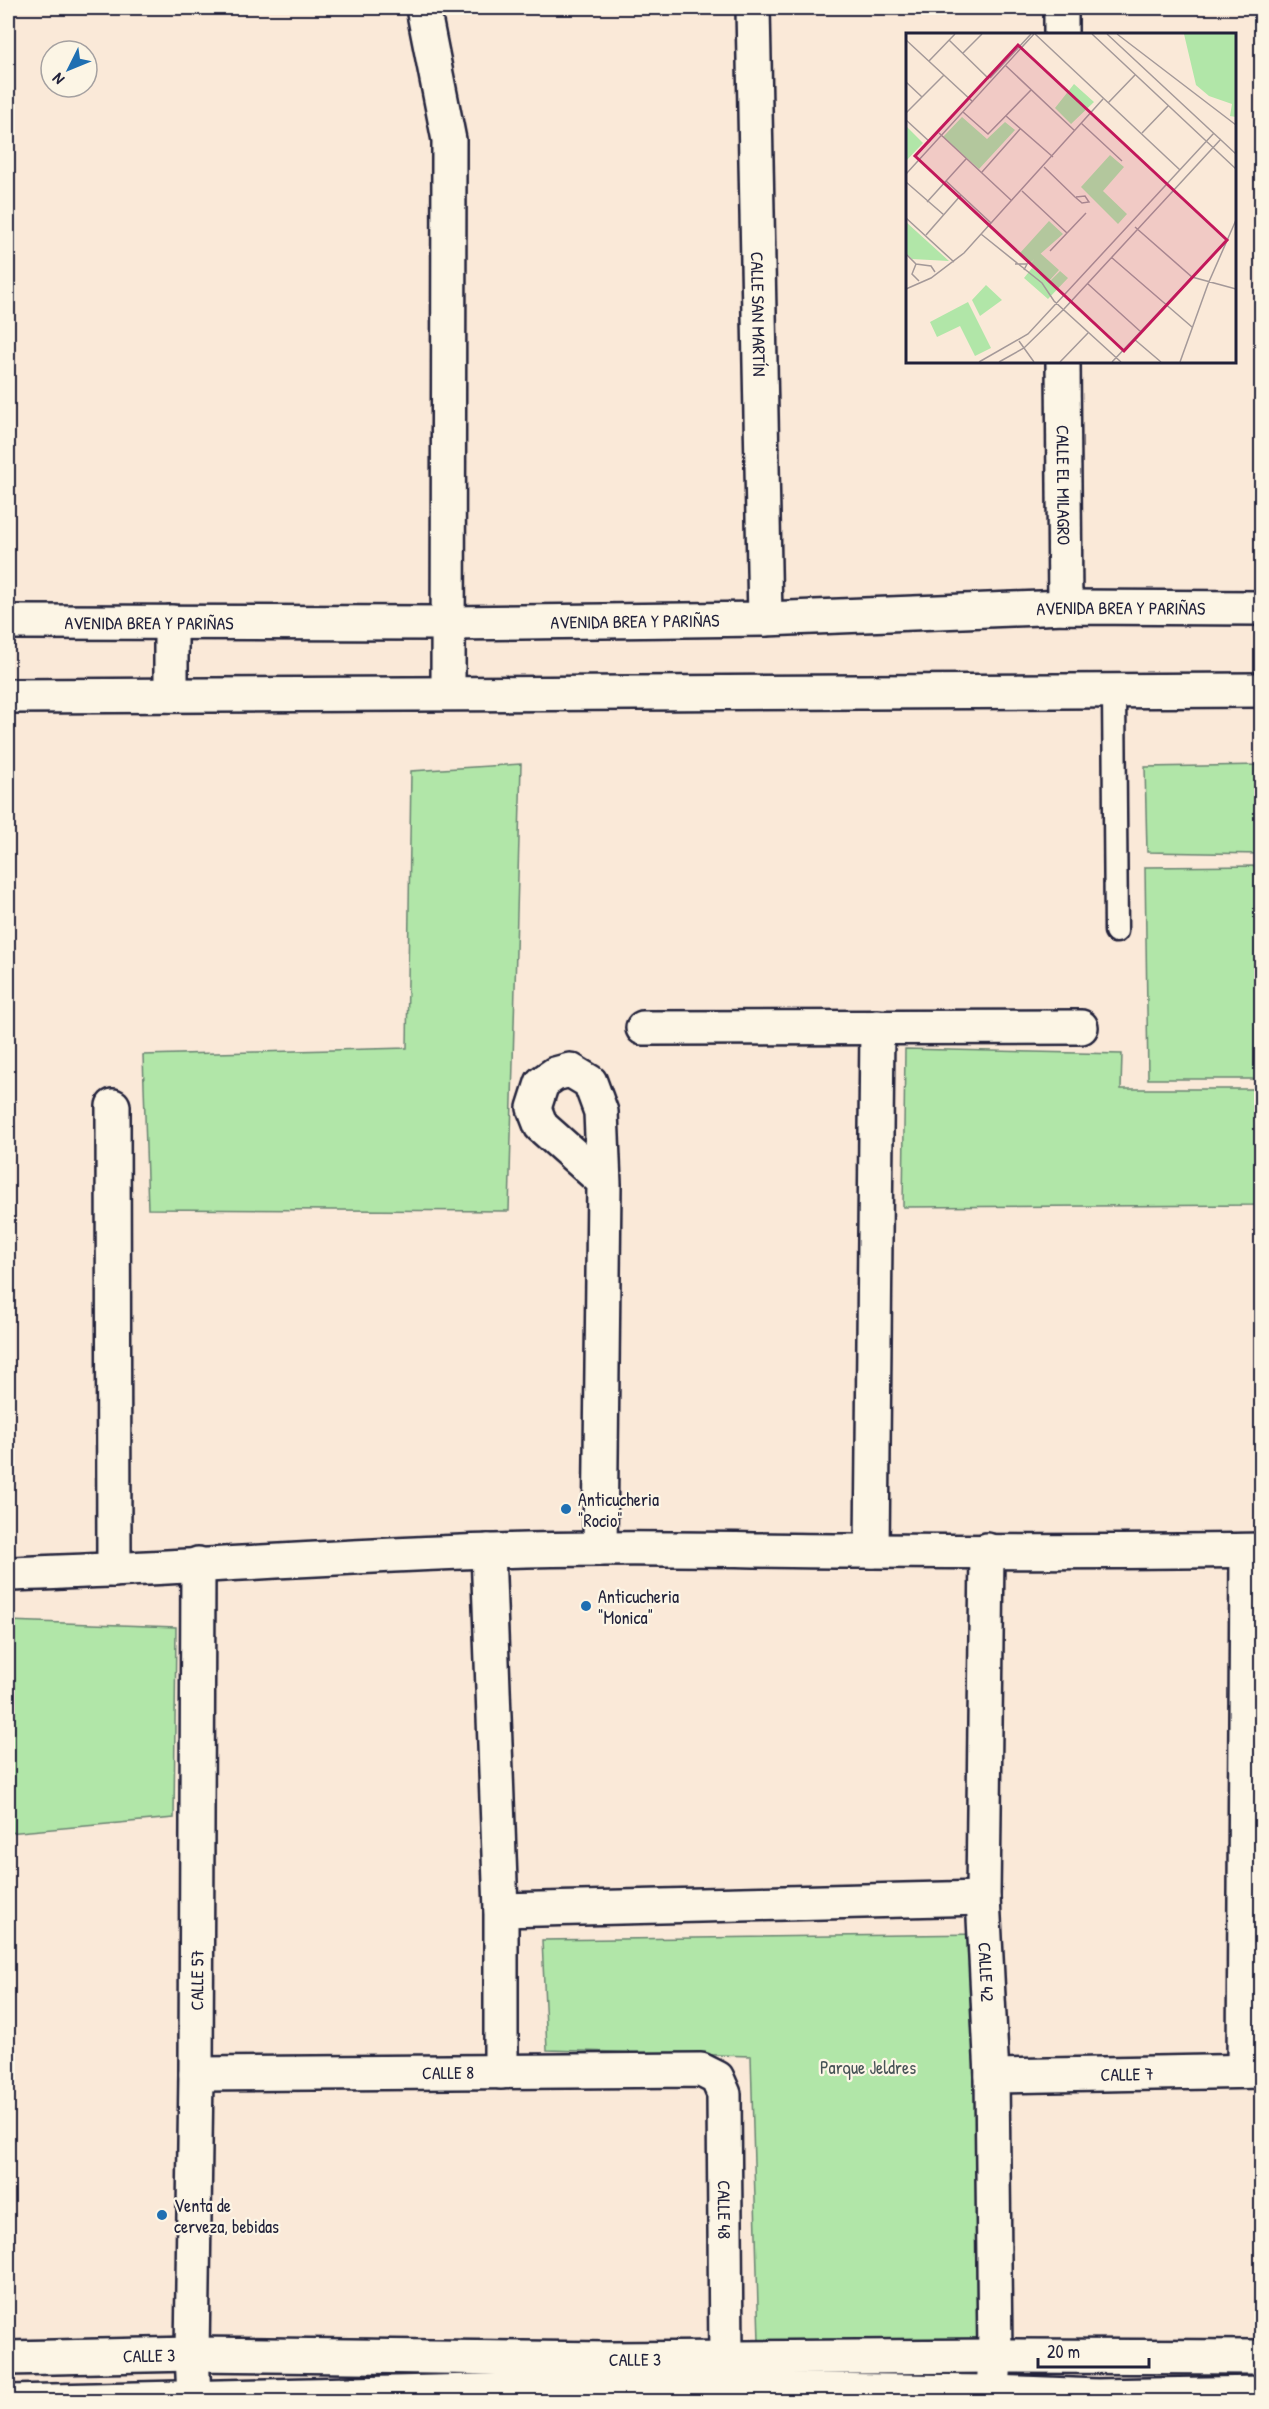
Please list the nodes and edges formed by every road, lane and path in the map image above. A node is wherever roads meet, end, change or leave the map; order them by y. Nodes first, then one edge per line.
1 (423, 8) edge
2 (753, 8) edge
3 (1061, 8) edge
4 (1061, 33) edge
5 (1063, 363) edge
6 (1065, 607) junction
7 (1262, 608) edge
8 (765, 619) junction
9 (8, 622) edge
10 (171, 622) junction
11 (449, 623) junction
12 (1262, 690) edge
13 (448, 692) junction
14 (1114, 692) junction
15 (171, 695) junction
16 (8, 696) edge
17 (1116, 931) dead end
18 (877, 1027) junction
19 (1081, 1027) dead end
20 (643, 1028) dead end
21 (113, 1106) dead end
22 (603, 1181) dead end
23 (600, 1549) junction
24 (1254, 1550) edge
25 (488, 1551) junction
26 (872, 1551) junction
27 (987, 1551) junction
28 (198, 1564) junction
29 (114, 1570) junction
30 (8, 1574) edge
31 (983, 1898) junction
32 (1254, 1900) edge
33 (501, 1910) junction
34 (701, 2070) joint
35 (1253, 2071) edge
36 (501, 2072) junction
37 (196, 2074) junction
38 (992, 2076) junction
39 (192, 2354) junction
40 (995, 2356) junction
41 (1262, 2357) edge
42 (8, 2358) edge
43 (726, 2359) junction
44 (607, 2383) edge
45 (993, 2392) junction
46 (1262, 2393) edge
47 (194, 2397) junction
48 (373, 2398) edge
49 (1097, 2399) edge
50 (10, 2402) edge

1 - 11 street
2 - 8 street, CALLE SAN MARTÍN
3 - 4 street
5 - 6 street, CALLE EL MILAGRO
6 - 7 street, AVENIDA BREA Y PARIÑAS
6 - 8 street, AVENIDA BREA Y PARIÑAS
8 - 11 street, AVENIDA BREA Y PARIÑAS
9 - 10 street, AVENIDA BREA Y PARIÑAS
10 - 11 street, AVENIDA BREA Y PARIÑAS
10 - 15 street
11 - 13 street
12 - 14 street
13 - 14 street
13 - 15 street
14 - 17 lane
15 - 16 street
18 - 19 street
18 - 20 street
18 - 26 street
21 - 29 street
22 - 23 street
23 - 25 street
23 - 26 street
24 - 27 street
24 - 32 street
25 - 28 street
25 - 33 street
26 - 27 street
27 - 31 street, CALLE 42
28 - 29 street
28 - 37 street, CALLE 57
29 - 30 street
31 - 33 street
31 - 38 street, CALLE 42
32 - 35 street
33 - 36 street
34 - 36 street, CALLE 8
34 - 43 street, CALLE 48
35 - 38 street, CALLE 7
36 - 37 street, CALLE 8
37 - 39 street, CALLE 57
38 - 40 street, CALLE 42
39 - 42 street, CALLE 3
39 - 44 street, CALLE 3
39 - 47 street, CALLE 57
40 - 41 street, CALLE 3
40 - 43 street, CALLE 3
40 - 45 street, CALLE 42
43 - 44 street, CALLE 3
44 - 45 street, CALLE 3
44 - 48 street, CALLE 3
45 - 49 street, CALLE 3
46 - 49 street, CALLE 3
47 - 48 street, CALLE 3
47 - 50 street, CALLE 3

